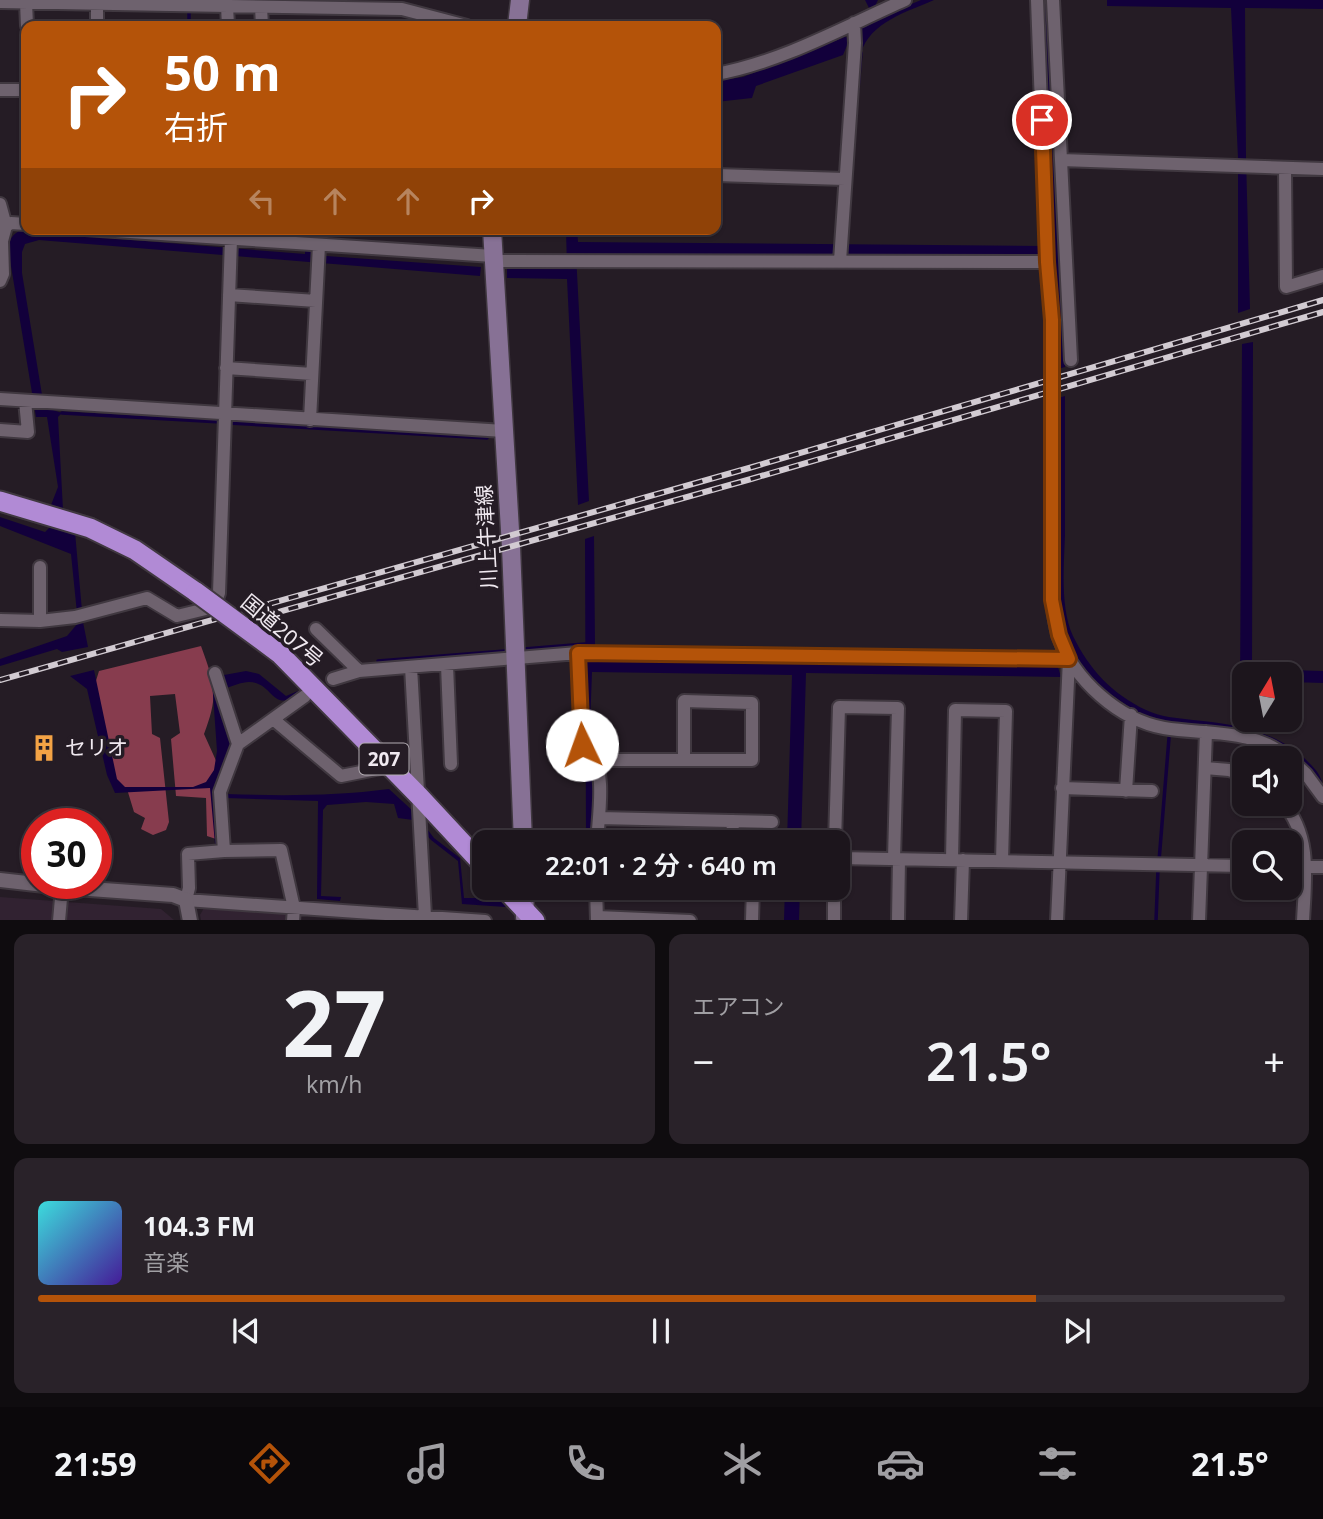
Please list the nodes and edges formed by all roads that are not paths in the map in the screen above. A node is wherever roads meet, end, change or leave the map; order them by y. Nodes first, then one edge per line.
1 (520, 0) edge
2 (905, 0) edge
3 (1037, 0) edge
4 (1053, 0) edge
5 (0, 2) edge
6 (26, 2) junction
7 (97, 4) junction
8 (227, 6) junction
9 (886, 6) edge
10 (261, 7) junction
11 (27, 21) edge
12 (97, 21) edge
13 (228, 21) edge
14 (262, 21) edge
15 (448, 21) edge
16 (518, 21) edge
17 (857, 29) junction
18 (721, 73) edge
19 (0, 90) edge
20 (21, 90) edge
21 (1061, 160) junction
22 (1285, 168) junction
23 (1323, 169) edge
24 (721, 174) edge
25 (845, 179) junction
26 (0, 204) edge
27 (21, 224) edge
28 (6, 226) junction
29 (183, 235) edge
30 (492, 235) edge
31 (272, 236) edge
32 (231, 239) junction
33 (319, 246) junction
34 (493, 259) junction
35 (839, 261) junction
36 (1047, 262) junction
37 (1323, 276) edge
38 (0, 281) edge
39 (229, 295) junction
40 (316, 301) junction
41 (1071, 360) dead end
42 (226, 368) junction
43 (312, 374) junction
44 (0, 399) edge
45 (28, 401) junction
46 (310, 420) junction
47 (224, 421) junction
48 (0, 430) edge
49 (504, 431) junction
50 (0, 500) edge
51 (40, 567) dead end
52 (0, 620) edge
53 (40, 621) junction
54 (316, 629) dead end
55 (578, 653) junction
56 (515, 659) junction
57 (1069, 659) junction
58 (447, 665) junction
59 (411, 667) junction
60 (359, 671) junction
61 (215, 673) dead end
62 (333, 679) dead end
63 (305, 696) dead end
64 (1131, 715) junction
65 (273, 719) junction
66 (1206, 732) junction
67 (238, 744) junction
68 (1267, 746) edge
69 (597, 760) junction
70 (684, 760) junction
71 (451, 764) dead end
72 (391, 766) junction
73 (1205, 768) junction
74 (1302, 770) edge
75 (1232, 771) edge
76 (1062, 788) junction
77 (1126, 791) junction
78 (1152, 791) dead end
79 (420, 797) junction
80 (1323, 797) edge
81 (1291, 816) edge
82 (598, 818) junction
83 (733, 821) junction
84 (772, 822) dead end
85 (522, 830) edge
86 (598, 830) edge
87 (733, 830) edge
88 (835, 830) edge
89 (224, 851) junction
90 (472, 853) edge
91 (850, 858) edge
92 (897, 859) junction
93 (957, 860) junction
94 (1002, 861) junction
95 (1060, 862) junction
96 (1202, 865) junction
97 (1232, 866) edge
98 (1305, 867) junction
99 (1323, 867) edge
100 (0, 880) edge
101 (21, 882) edge
102 (112, 891) edge
103 (61, 899) edge
104 (186, 900) junction
105 (512, 900) edge
106 (524, 900) edge
107 (596, 900) edge
108 (753, 900) edge
109 (834, 900) edge
110 (294, 914) edge
111 (425, 916) junction
112 (525, 918) edge
113 (597, 919) edge
114 (59, 920) edge
115 (190, 920) edge
116 (485, 920) edge
117 (690, 920) edge
118 (752, 920) edge
119 (834, 920) edge
120 (898, 920) edge
121 (961, 920) edge
122 (1057, 920) edge
123 (1199, 920) edge
124 (1303, 920) edge

1 - 16 main road
2 - 9 street
3 - 36 street
4 - 21 street
5 - 6 street
6 - 7 street
6 - 11 street
7 - 8 street
7 - 12 street
8 - 10 street
8 - 13 street
9 - 17 street
10 - 14 street
10 - 15 street
17 - 18 street
17 - 25 street
19 - 20 street
21 - 22 street
21 - 41 street
22 - 23 street
22 - 37 street
24 - 25 street
25 - 35 street
26 - 28 street
27 - 28 street
28 - 38 street
29 - 32 street
30 - 34 main road, 川上牛津線
31 - 32 street
31 - 33 street
32 - 39 street
33 - 34 street
33 - 40 street
34 - 35 street
34 - 49 main road, 川上牛津線
35 - 36 street
36 - 57 street
39 - 40 street
39 - 42 street
40 - 43 street
42 - 43 street
42 - 47 street
43 - 46 street
44 - 45 street
45 - 47 street
45 - 48 street
46 - 47 street
46 - 49 street
47 - 53 street
49 - 56 main road, 川上牛津線
50 - 72 highway, 国道207号 / 207, bridge
51 - 53 street
52 - 53 street
54 - 60 street
55 - 56 street
55 - 57 street
55 - 69 street
56 - 58 street
56 - 85 main road, 川上牛津線
57 - 64 street
57 - 76 street
58 - 59 street
58 - 71 street
59 - 60 street
59 - 79 street
60 - 62 street
61 - 67 street
63 - 65 street
64 - 66 street
64 - 77 street
65 - 67 street
65 - 72 street
66 - 68 street
66 - 73 street
67 - 89 street
69 - 70 street
69 - 82 street
70 - 70 street
72 - 79 highway, 国道207号 / 207
73 - 75 street
73 - 96 street
74 - 80 street
76 - 77 street
76 - 95 street
77 - 78 street
79 - 90 highway, 国道207号 / 207
79 - 111 street
81 - 98 street
82 - 83 street
82 - 86 street
83 - 84 street
83 - 87 street
88 - 92 street
89 - 104 street
89 - 110 street
91 - 92 street
92 - 93 street
92 - 120 street
93 - 94 street
93 - 94 street
93 - 121 street
94 - 95 street
95 - 96 street
95 - 122 street
96 - 97 street
96 - 123 street
98 - 99 street
98 - 124 street
100 - 101 street
102 - 104 street
103 - 114 street
104 - 110 street
104 - 115 street
105 - 112 highway
106 - 112 main road
107 - 113 street
108 - 118 street
109 - 119 street
110 - 111 street
111 - 116 street
113 - 117 street

